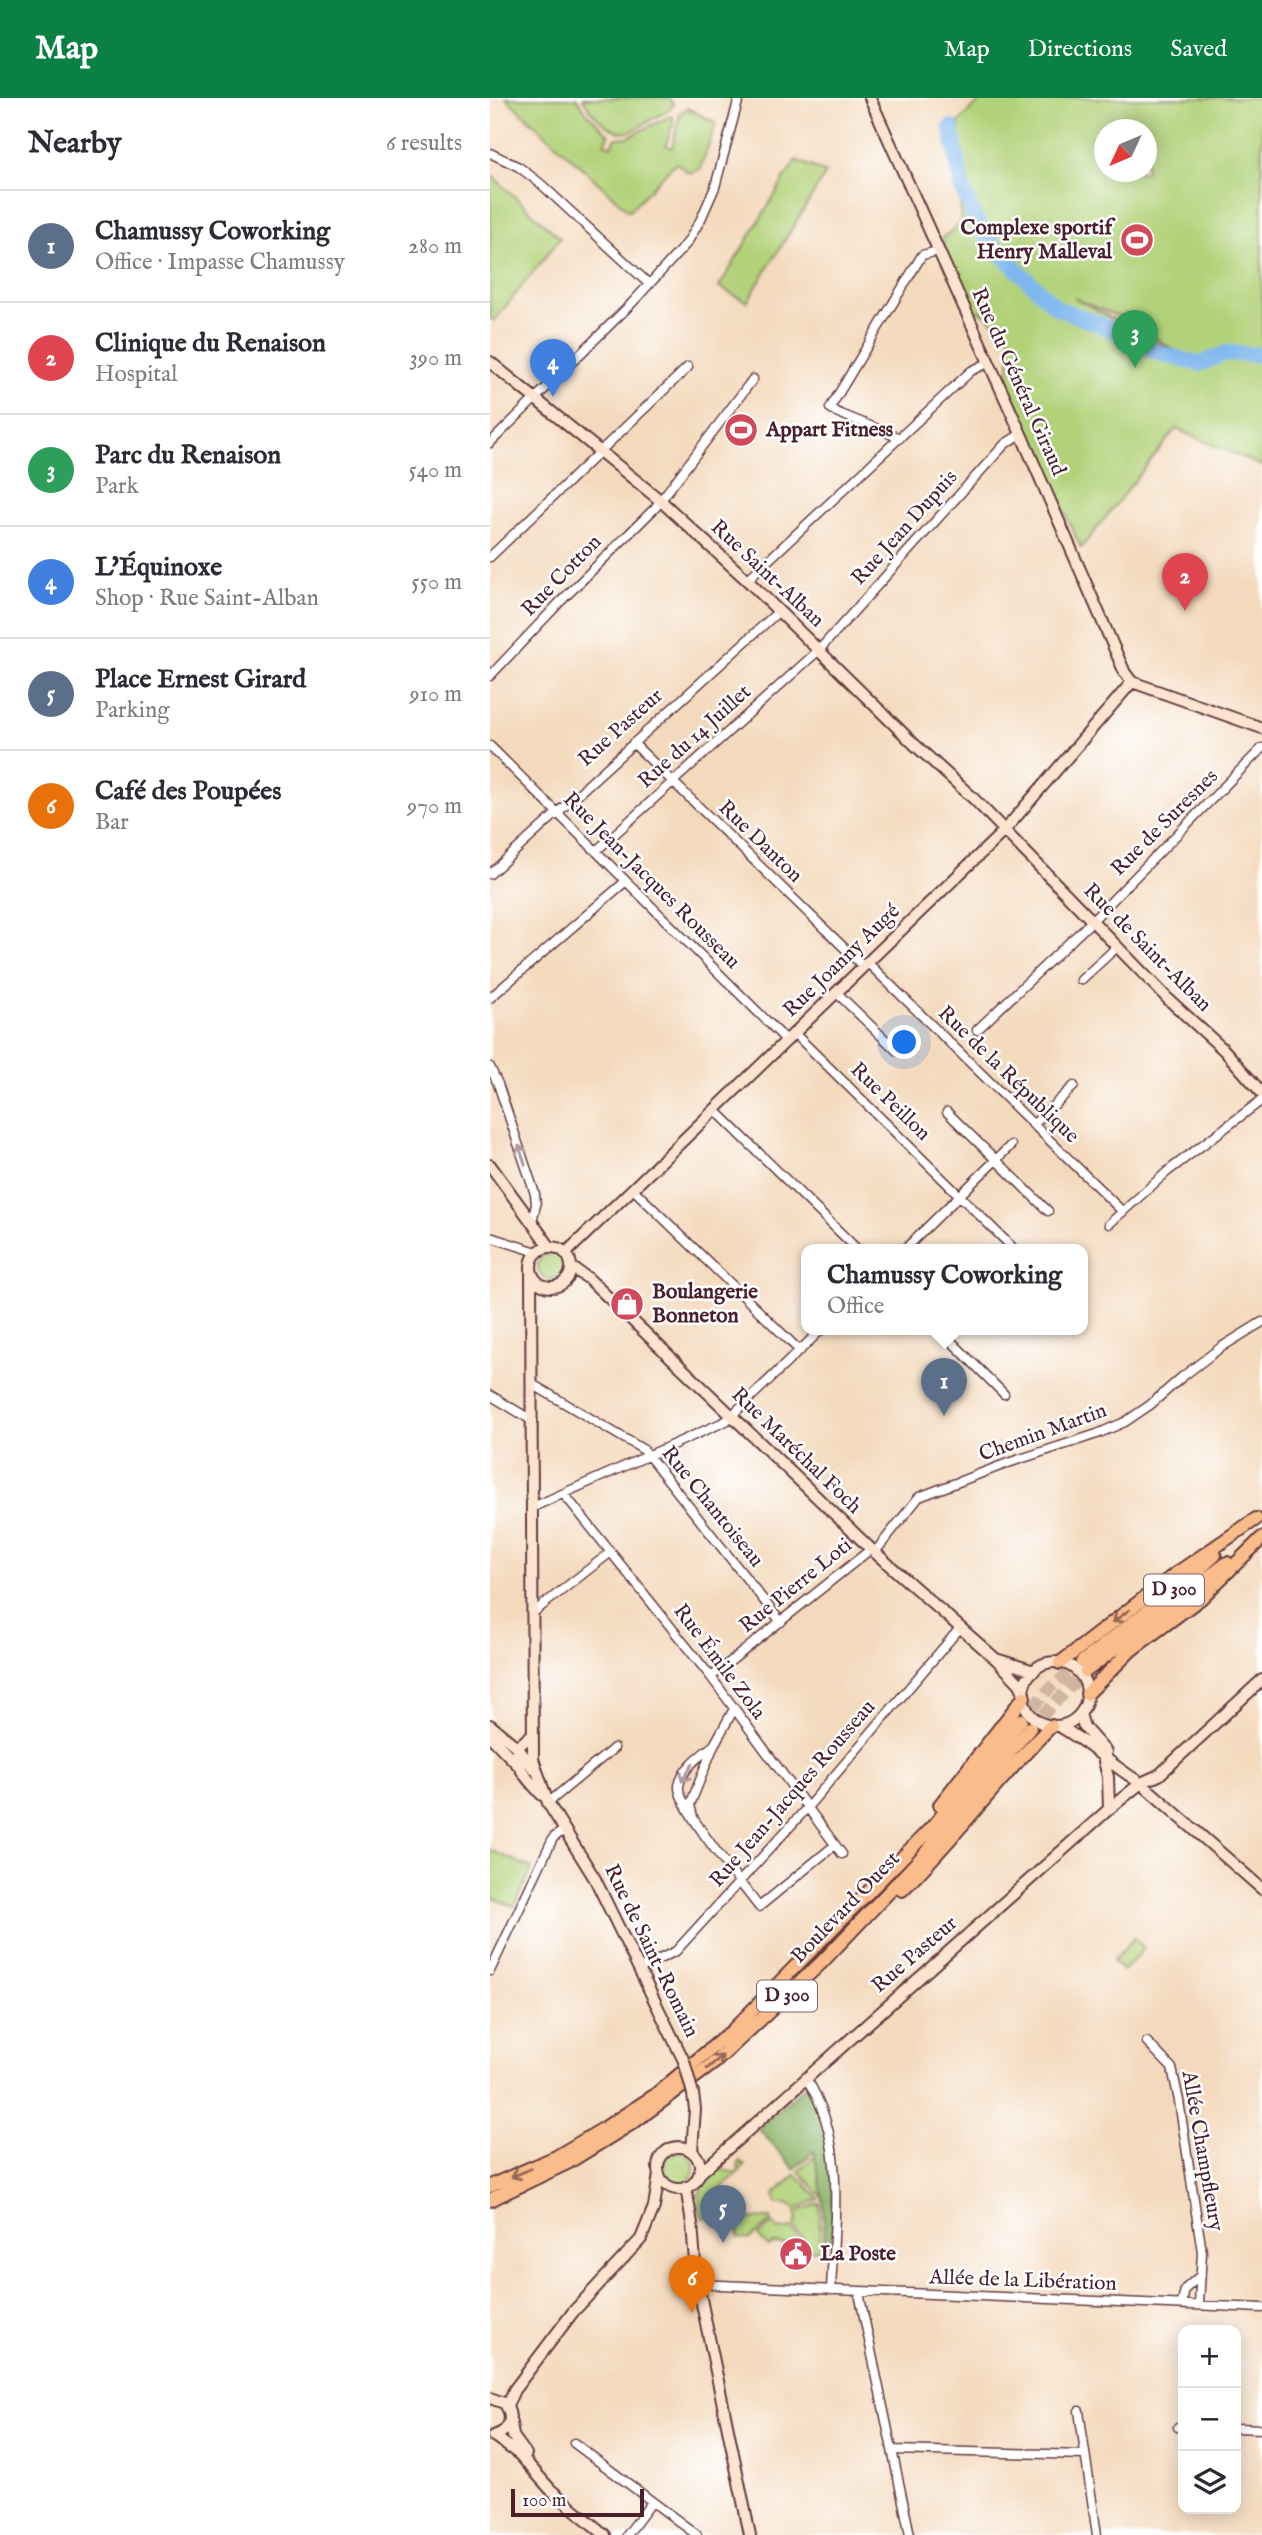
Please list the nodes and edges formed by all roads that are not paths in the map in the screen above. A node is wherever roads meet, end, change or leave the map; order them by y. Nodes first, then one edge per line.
1 (739, 98) edge
2 (870, 98) edge
3 (490, 153) edge
4 (939, 251) junction
5 (649, 284) junction
6 (490, 362) edge
7 (988, 363) junction
8 (688, 367) dead end
9 (753, 379) dead end
10 (534, 398) junction
11 (1021, 434) junction
12 (900, 438) junction
13 (490, 443) edge
14 (601, 451) junction
15 (661, 501) junction
16 (490, 557) edge
17 (747, 580) junction
18 (779, 611) junction
19 (819, 650) junction
20 (490, 676) edge
21 (1132, 682) junction
22 (1262, 728) edge
23 (633, 743) junction
24 (490, 746) edge
25 (1262, 748) edge
26 (672, 781) junction
27 (557, 812) junction
28 (1004, 831) junction
29 (596, 851) junction
30 (490, 874) edge
31 (626, 881) junction
32 (1092, 921) junction
33 (1117, 947) junction
34 (866, 965) junction
35 (1081, 980) dead end
36 (837, 993) junction
37 (490, 998) edge
38 (977, 1030) dead end
39 (791, 1037) junction
40 (897, 1051) dead end
41 (490, 1067) edge
42 (1074, 1086) dead end
43 (1262, 1093) edge
44 (1262, 1100) edge
45 (715, 1110) junction
46 (947, 1112) dead end
47 (1033, 1125) junction
48 (1011, 1144) dead end
49 (996, 1160) junction
50 (490, 1165) edge
51 (634, 1190) junction
52 (960, 1196) junction
53 (1048, 1211) dead end
54 (1123, 1212) junction
55 (532, 1221) junction
56 (1110, 1224) dead end
57 (490, 1237) edge
58 (852, 1244) edge
59 (910, 1244) edge
60 (1009, 1244) edge
61 (550, 1247) junction
62 (537, 1252) junction
63 (566, 1253) junction
64 (571, 1267) junction
65 (531, 1269) junction
66 (545, 1286) junction
67 (532, 1311) junction
68 (1262, 1322) edge
69 (816, 1335) edge
70 (945, 1335) edge
71 (800, 1351) junction
72 (532, 1384) junction
73 (1004, 1394) dead end
74 (490, 1395) edge
75 (732, 1417) junction
76 (533, 1421) junction
77 (649, 1455) junction
78 (564, 1494) junction
79 (533, 1507) junction
80 (1259, 1516) edge
81 (1262, 1537) edge
82 (873, 1550) junction
83 (611, 1552) junction
84 (534, 1612) junction
85 (781, 1622) junction
86 (960, 1628) junction
87 (997, 1660) junction
88 (1060, 1663) junction
89 (1034, 1671) junction
90 (711, 1677) junction
91 (1262, 1680) edge
92 (1087, 1694) junction
93 (1024, 1695) junction
94 (734, 1709) junction
95 (1080, 1714) junction
96 (490, 1725) edge
97 (1055, 1726) junction
98 (490, 1736) edge
99 (714, 1745) junction
100 (614, 1748) dead end
101 (520, 1755) junction
102 (1103, 1757) junction
103 (1127, 1775) junction
104 (1141, 1783) junction
105 (548, 1803) junction
106 (806, 1809) junction
107 (1109, 1809) junction
108 (693, 1817) junction
109 (565, 1830) junction
110 (835, 1845) junction
111 (842, 1854) dead end
112 (894, 1866) junction
113 (740, 1882) junction
114 (1262, 1889) edge
115 (821, 1963) junction
116 (639, 1969) junction
117 (490, 1970) edge
118 (1147, 2042) dead end
119 (806, 2078) junction
120 (693, 2126) junction
121 (678, 2147) junction
122 (695, 2154) junction
123 (718, 2158) junction
124 (659, 2174) junction
125 (699, 2174) junction
126 (490, 2186) edge
127 (673, 2187) junction
128 (686, 2187) junction
129 (490, 2200) edge
130 (654, 2207) junction
131 (1201, 2275) junction
132 (698, 2284) junction
133 (831, 2290) junction
134 (859, 2293) junction
135 (1182, 2304) junction
136 (1199, 2304) junction
137 (1262, 2308) edge
138 (500, 2402) edge
139 (1079, 2411) dead end
140 (511, 2423) junction
141 (1241, 2428) edge
142 (1262, 2429) edge
143 (492, 2436) edge
144 (574, 2443) dead end
145 (892, 2449) junction
146 (1085, 2455) junction
147 (534, 2469) junction
148 (652, 2502) junction
149 (605, 2535) edge
150 (627, 2535) edge
151 (697, 2535) edge
152 (750, 2535) edge
153 (911, 2535) edge
154 (1097, 2535) edge

1 - 5 street
2 - 4 street, Rue du Général Giraud
3 - 5 street
4 - 7 street, Rue du Général Giraud
4 - 12 street
5 - 10 street
6 - 10 street, Rue Saint-Alban
7 - 11 street, Rue du Général Giraud
7 - 12 street
8 - 14 street
9 - 15 street, Rue Cotton
10 - 13 street
10 - 14 street, Rue Saint-Alban
11 - 19 street, Rue Jean Dupuis
11 - 21 street, Rue du Général Giraud
12 - 17 street
14 - 15 street, Rue Saint-Alban
14 - 16 street
15 - 17 street, Rue Saint-Alban
15 - 20 street, Rue Cotton
17 - 18 street, Rue Saint-Alban
18 - 19 street, Rue Saint-Alban
18 - 23 street, Rue Pasteur
19 - 26 street, Rue du 14 Juillet
19 - 28 street, Rue Saint-Alban
21 - 22 street
21 - 28 street, Rue Joanny Augé
23 - 26 street, Rue Danton
23 - 27 street, Rue Pasteur
24 - 27 street, Rue Jean-Jacques Rousseau
25 - 32 street, Rue de Suresnes
26 - 29 street, Rue du 14 Juillet
26 - 34 street, Rue Danton
27 - 29 street, Rue Jean-Jacques Rousseau
27 - 30 street, Rue Pasteur
28 - 32 street, Rue de Saint-Alban
28 - 34 street, Rue Joanny Augé
29 - 31 street, Rue Jean-Jacques Rousseau
31 - 37 street
31 - 39 street, Rue Jean-Jacques Rousseau
32 - 33 street, Rue de Saint-Alban
32 - 38 street, Rue de Suresnes
33 - 35 street
33 - 43 street, Rue de Saint-Alban
34 - 36 street, Rue Joanny Augé
34 - 47 street, Rue de la République
36 - 39 street, Rue Joanny Augé
36 - 40 street
39 - 45 street, Rue Joanny Augé
39 - 52 street, Rue Peillon
55 -> 41 street
42 - 47 street
44 - 54 street
45 - 51 street, Rue Joanny Augé
45 - 58 street
46 - 49 street
47 - 54 street, Rue de la République
48 - 49 street
49 - 52 street
49 - 53 street
50 - 55 street
51 - 63 street, Rue Joanny Augé
51 - 71 street
52 - 59 street
52 - 60 street, Rue Peillon
54 - 56 street
55 - 61 street
57 - 62 street
61 - 62 street
61 - 63 street
62 - 65 street
63 - 64 street
64 - 66 street
64 - 75 street, Rue Maréchal Foch
65 - 66 street
65 - 67 street, Rue de Saint-Romain
66 - 67 street, Rue de Saint-Romain
67 - 72 street, Rue de Saint-Romain
68 - 82 street, Chemin Martin
69 - 71 street
70 - 73 street
71 - 75 street
72 - 76 street, Rue de Saint-Romain
72 - 77 street, Rue Chantoiseau
74 - 76 street
75 - 77 street
75 - 82 street, Rue Maréchal Foch
76 - 79 street, Rue de Saint-Romain
77 - 78 street
77 - 85 street, Rue Chantoiseau
78 - 79 street
78 - 83 street, Rue Émile Zola
79 - 84 street, Rue de Saint-Romain
80 - 81 main road, D 300
80 -> 88 main road
81 - 92 main road
82 - 85 street, Rue Pierre Loti
82 - 86 street, Rue Maréchal Foch
83 - 84 street
83 - 90 street, Rue Émile Zola
84 - 101 street, Rue de Saint-Romain
85 - 90 street, Rue Pierre Loti
86 - 87 street, Rue Maréchal Foch
86 - 106 street, Rue Jean-Jacques Rousseau
87 - 89 street, Rue Maréchal Foch
87 - 93 street, Rue Maréchal Foch
88 - 89 street
88 - 92 street
89 - 93 street
90 - 94 street, Rue Émile Zola
91 - 104 street, Rue Pasteur
92 - 95 street
93 - 97 street
93 - 112 main road
94 - 99 street
94 - 106 street, Rue Émile Zola
95 - 97 street
95 - 103 street
96 - 101 street
97 - 102 street
97 - 115 main road
98 - 101 street
99 - 108 street
99 -> 108 street
100 - 105 street
101 - 105 street, Rue de Saint-Romain
101 - 105 street, Rue de Saint-Romain
102 - 103 street
102 - 107 street
103 - 104 street
104 - 107 street, Rue Pasteur
104 - 114 street
105 - 109 street, Rue de Saint-Romain
106 - 110 street, Rue Émile Zola
106 - 113 street, Rue Jean-Jacques Rousseau
107 - 119 street, Rue Pasteur
108 - 113 street
109 - 116 street, Rue de Saint-Romain
109 - 117 street
110 - 111 street, Rue Émile Zola
110 - 113 street
112 - 115 main road, Boulevard Ouest / D 300
112 -> 126 main road, Boulevard Ouest / D 300
113 - 116 street, Rue Jean-Jacques Rousseau
129 -> 115 main road, Boulevard Ouest / D 300
116 - 120 street, Rue de Saint-Romain, bridge
118 - 131 street, Allée Champfleury
119 - 123 street, Rue Pasteur
119 - 133 street
120 - 121 street
120 - 122 street, Rue de Saint-Romain
121 - 122 street
121 - 124 street
122 - 123 street
122 - 125 street
123 - 125 street, Rue Pasteur
124 - 127 street
124 - 130 street
125 - 128 street
127 - 128 street
127 - 130 street
128 - 132 street
130 - 138 street
131 - 135 street
131 - 136 street, Allée Champfleury
132 - 133 street, Allée de la Libération
132 - 152 street
133 - 134 street, Allée de la Libération
134 - 135 street, Allée de la Libération
134 - 145 street
135 - 136 street, Allée de la Libération
136 - 137 street, Allée de la Libération
138 - 140 street
139 - 146 street
140 - 143 street
140 - 147 street
141 - 142 street
143 - 147 street
144 - 148 street
145 - 146 street
145 - 153 street
146 - 154 street
147 - 149 street
148 - 150 street
148 - 151 street

